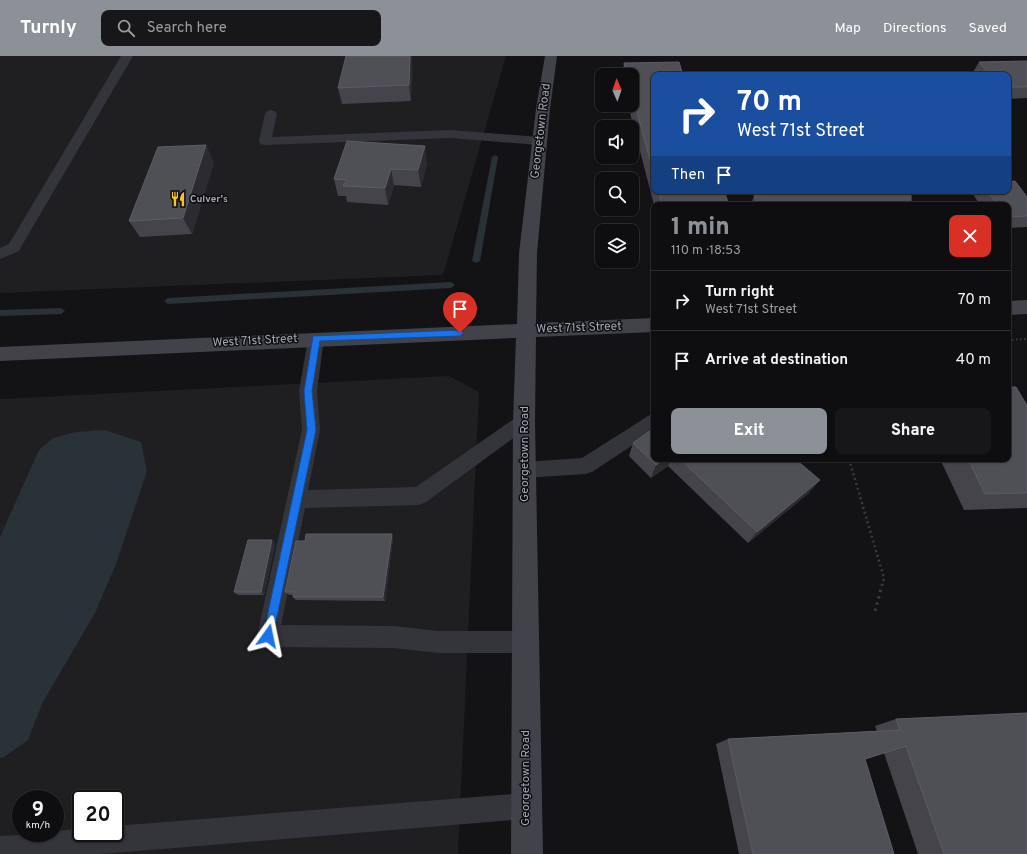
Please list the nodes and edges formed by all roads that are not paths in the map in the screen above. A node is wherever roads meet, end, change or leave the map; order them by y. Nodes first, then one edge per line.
1 (127, 56) edge
2 (551, 56) edge
3 (271, 114) dead end
4 (540, 141) junction
5 (0, 254) edge
6 (1027, 307) edge
7 (1011, 308) edge
8 (651, 325) edge
9 (527, 330) junction
10 (316, 339) junction
11 (0, 354) edge
12 (524, 421) junction
13 (651, 423) edge
14 (525, 470) junction
15 (296, 499) junction
16 (526, 642) junction
17 (526, 806) junction
18 (0, 849) edge
19 (527, 854) edge

1 - 5 lane
2 - 4 main road, Georgetown Road
3 - 4 lane
4 - 9 main road, Georgetown Road
6 - 7 main road
8 - 9 main road, West 71st Street
9 - 10 main road, West 71st Street
9 - 12 main road, Georgetown Road
10 - 11 main road, West 71st Street
10 - 15 lane
12 - 14 main road, Georgetown Road
12 - 15 lane
13 - 14 lane
14 - 16 main road, Georgetown Road
15 - 16 lane
16 - 17 main road, Georgetown Road
17 - 18 lane
17 - 19 main road, Georgetown Road

